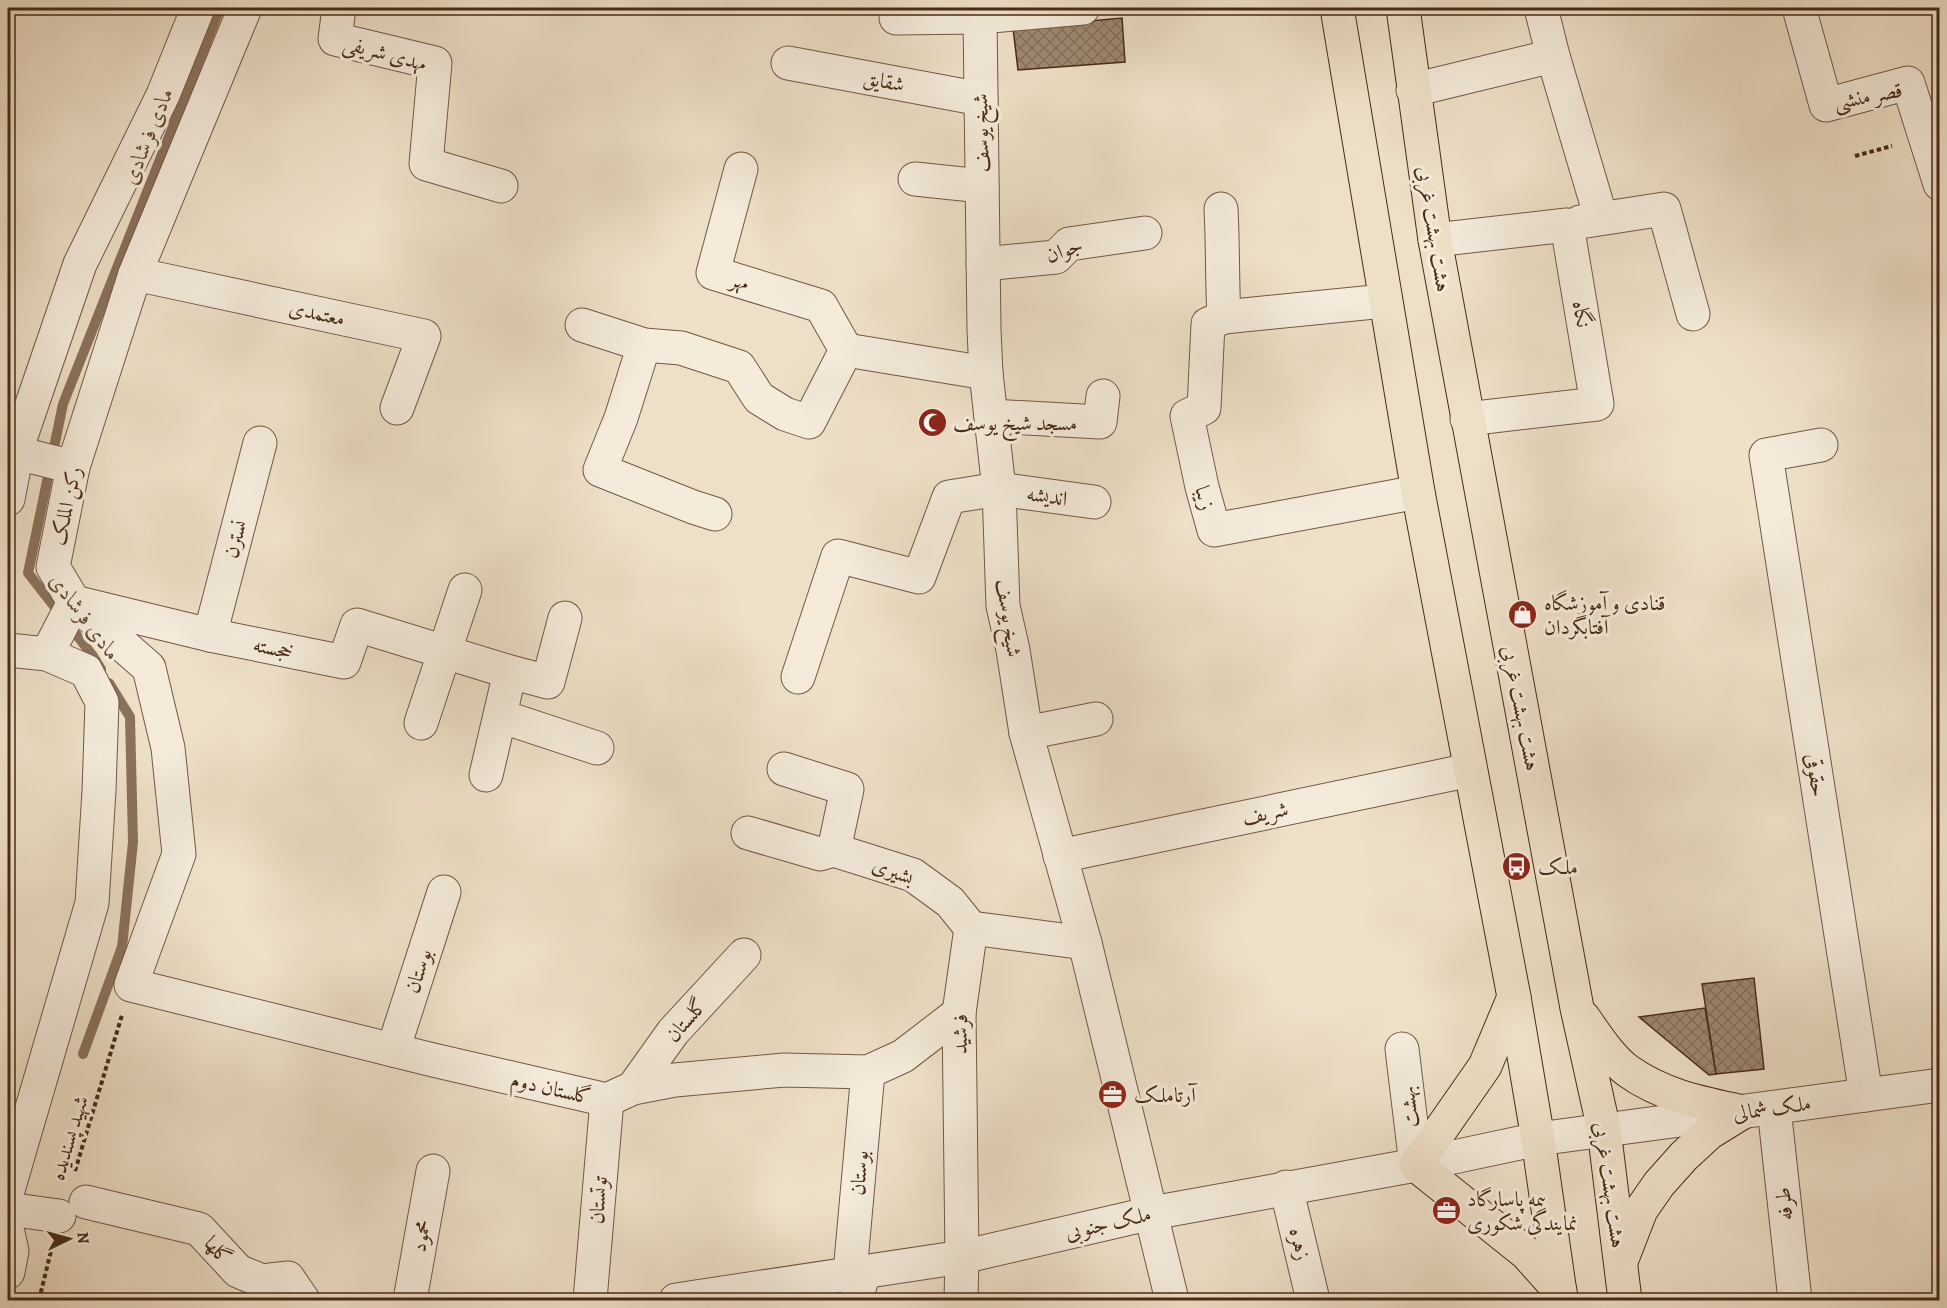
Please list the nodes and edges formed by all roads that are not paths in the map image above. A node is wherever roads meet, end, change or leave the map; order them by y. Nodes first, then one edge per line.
1 (198, 8) edge
2 (245, 8) edge
3 (339, 8) edge
4 (1083, 8) edge
5 (1337, 8) edge
6 (1402, 8) edge
7 (1541, 8) edge
8 (1799, 8) edge
9 (982, 12) edge
10 (896, 18) dead end
11 (1553, 56) junction
12 (788, 63) dead end
13 (1413, 90) junction
14 (981, 99) junction
15 (741, 168) dead end
16 (915, 179) dead end
17 (1940, 183) edge
18 (501, 186) dead end
19 (982, 186) junction
20 (1221, 209) dead end
21 (1601, 218) junction
22 (1567, 225) junction
23 (1145, 233) dead end
24 (1435, 240) junction
25 (983, 264) junction
26 (135, 274) junction
27 (1384, 301) junction
28 (1693, 314) dead end
29 (1224, 317) junction
30 (582, 326) dead end
31 (644, 345) junction
32 (846, 350) junction
33 (986, 373) junction
34 (1103, 396) dead end
35 (397, 408) dead end
36 (991, 416) junction
37 (1467, 419) junction
38 (260, 443) dead end
39 (1821, 446) dead end
40 (17, 453) junction
41 (73, 467) junction
42 (999, 489) junction
43 (1418, 492) junction
44 (8, 499) edge
45 (1094, 502) dead end
46 (715, 514) dead end
47 (465, 590) dead end
48 (74, 602) junction
49 (566, 618) dead end
50 (210, 635) junction
51 (8, 650) edge
52 (446, 652) junction
53 (47, 654) junction
54 (510, 672) junction
55 (798, 677) dead end
56 (500, 716) junction
57 (1096, 719) dead end
58 (421, 723) dead end
59 (1026, 733) junction
60 (597, 748) dead end
61 (784, 768) dead end
62 (1470, 770) junction
63 (486, 776) dead end
64 (748, 833) dead end
65 (834, 850) junction
66 (1060, 856) junction
67 (444, 892) dead end
68 (971, 928) junction
69 (1085, 943) junction
70 (744, 955) dead end
71 (131, 986) joint
72 (1514, 997) junction
73 (1577, 1008) junction
74 (959, 1013) junction
75 (1402, 1048) dead end
76 (393, 1050) junction
77 (868, 1072) junction
78 (1940, 1085) edge
79 (620, 1094) junction
80 (1866, 1095) junction
81 (1758, 1110) junction
82 (1604, 1130) junction
83 (1538, 1138) junction
84 (1416, 1165) junction
85 (433, 1171) dead end
86 (1286, 1187) junction
87 (8, 1190) edge
88 (8, 1209) edge
89 (1152, 1213) junction
90 (8, 1233) edge
91 (962, 1257) junction
92 (1620, 1264) junction
93 (8, 1272) edge
94 (857, 1282) edge
95 (1560, 1296) edge
96 (303, 1300) edge
97 (410, 1300) edge
98 (590, 1300) edge
99 (676, 1300) edge
100 (961, 1300) edge
101 (1172, 1300) edge
102 (1313, 1300) edge
103 (1625, 1300) edge
104 (1795, 1300) edge

1 - 40 street
2 - 26 street, رکن الملک
3 - 18 street, مهدی شریفی
4 - 9 street
5 - 27 main road
6 - 13 main road, هشت بهشت غربی
7 - 11 street
8 - 17 street, قصر منشی
9 - 10 street
9 - 14 street, شیخ یوسف
11 - 13 street
11 - 21 street
12 - 14 street, شقایق
13 - 24 main road, هشت بهشت غربی
14 - 19 street, شیخ یوسف
15 - 32 street, مهر
16 - 19 street
19 - 25 street, شیخ یوسف
20 - 29 street
21 - 22 street
21 - 28 street
22 - 24 street
22 - 37 street, نگاه
23 - 25 street, جوان
24 - 37 main road, هشت بهشت غربی
25 - 33 street, شیخ یوسف
26 - 35 street, معتمدی
26 - 41 street, رکن الملک
27 - 29 street
27 - 43 main road
29 - 43 street, زیبا
30 - 31 street
31 - 32 street
31 - 46 street
32 - 33 street
33 - 36 street, شیخ یوسف
34 - 36 street
36 - 42 street, شیخ یوسف
37 - 73 main road, هشت بهشت غربی
38 - 50 street, نسترن
39 - 80 street, حقوقی
40 - 41 street
40 - 44 street
41 - 48 street, رکن الملک
42 - 45 street, اندیشه
42 - 55 street, اندیشه
42 - 59 street, شیخ یوسف
43 - 62 main road
47 - 52 street
48 - 50 street, خجسته
48 - 53 street
48 - 71 street, رکن الملک
49 - 54 street, خجسته
50 - 52 street, خجسته
51 - 53 street
52 - 54 street, خجسته
52 - 58 street
53 - 87 street
54 - 56 street
56 - 60 street
56 - 63 street
57 - 59 street
59 - 66 street, شیخ یوسف
61 - 65 street
62 - 66 street, شریف
62 - 72 main road
64 - 65 street, بشیری
65 - 68 street, بشیری
66 - 69 street, شیخ یوسف
67 - 76 street, بوستان
68 - 69 street
68 - 74 street, فرشید
69 - 89 street, شیخ یوسف
70 - 79 street, گلستان
71 - 76 street, گلستان دوم
72 - 83 main road
72 - 84 main road
73 - 81 main road
73 - 82 main road, هشت بهشت غربی
74 - 77 street, گلستان دوم
74 - 91 street, فرشید
75 - 84 street, بهشت
76 - 79 street, گلستان دوم
77 - 79 street, گلستان دوم
77 - 94 street, بوستان
78 - 80 street, ملک شمالی
79 - 98 street, توتستان
80 - 81 street, ملک شمالی
81 - 82 street, ملک شمالی
81 - 92 main road
81 - 104 street, طرفه
82 - 83 street
82 - 92 main road, هشت بهشت غربی
83 - 84 street, ملک جنوبی
83 - 95 main road
84 - 86 street, ملک جنوبی
84 - 95 main road
85 - 97 street, محمود
86 - 89 street, ملک جنوبی
86 - 102 street, زهره
88 - 96 street, گلها
89 - 91 street, ملک جنوبی
89 - 101 street, شیخ یوسف
90 - 93 street
91 - 94 street, ملک جنوبی
91 - 100 street, فرشید
92 - 103 main road, هشت بهشت غربی
94 - 99 street, ملک جنوبی

